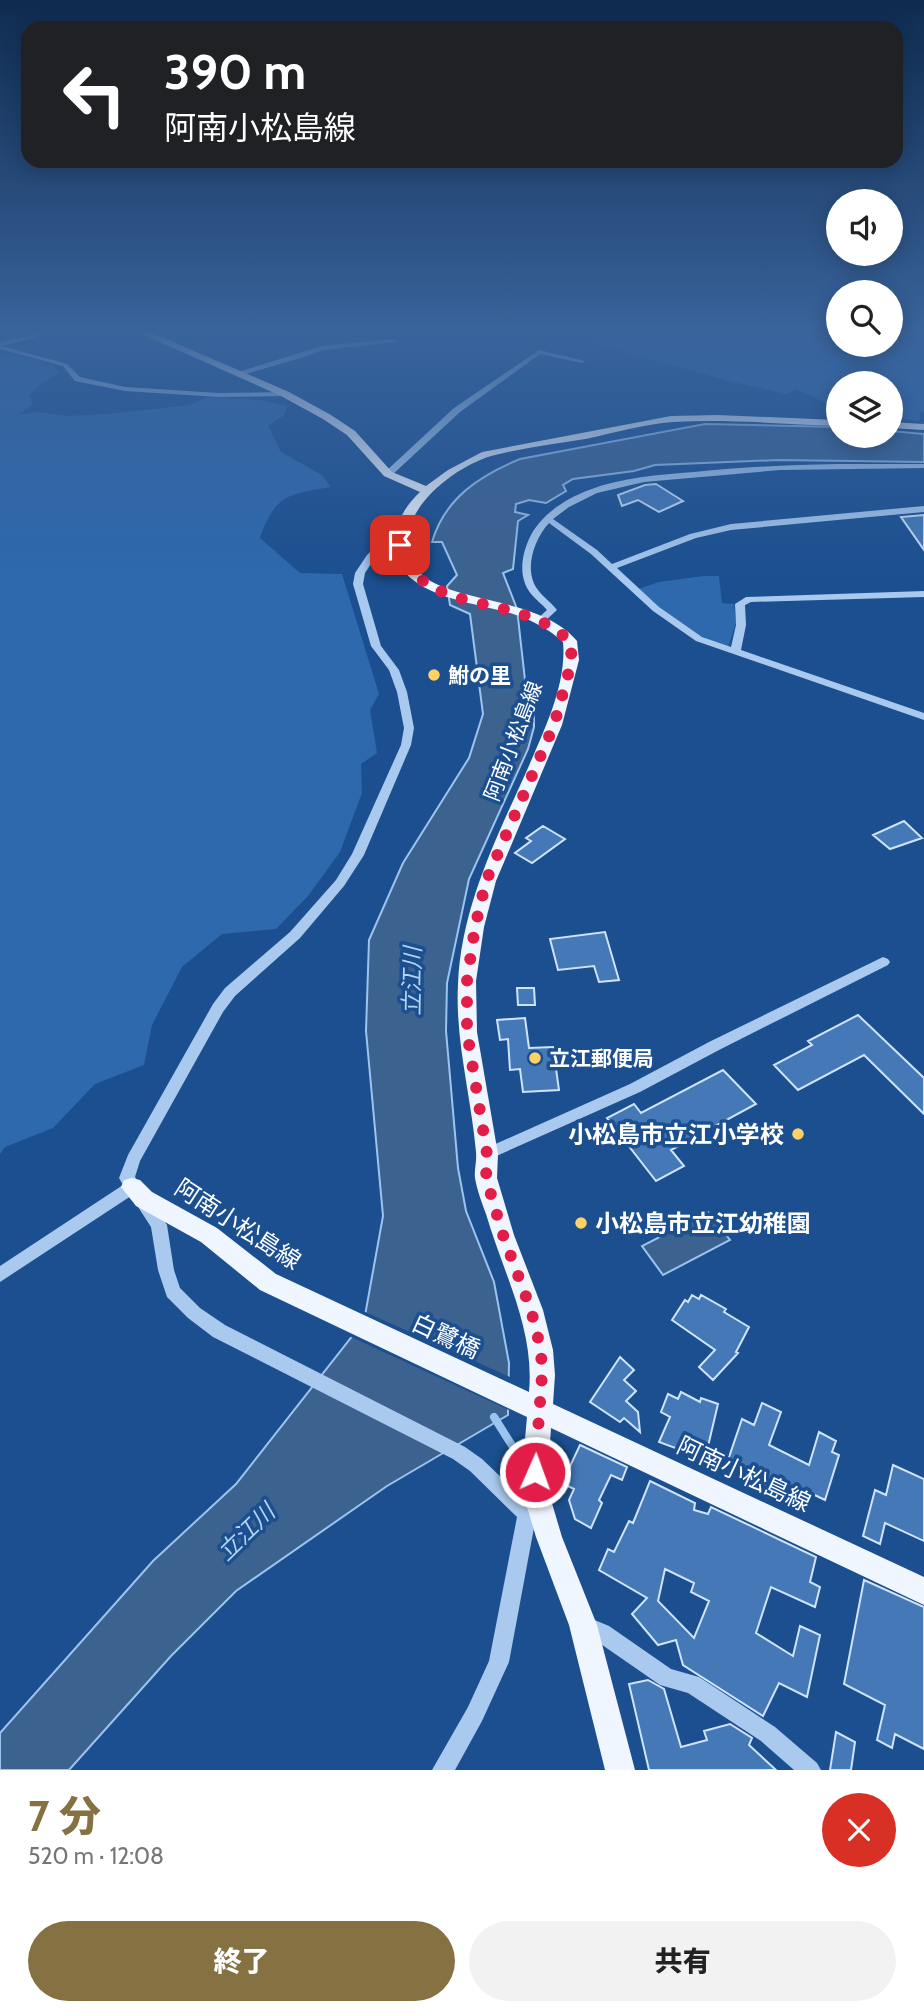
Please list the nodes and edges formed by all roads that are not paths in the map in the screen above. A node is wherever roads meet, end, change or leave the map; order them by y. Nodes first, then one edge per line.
1 (318, 414) edge
2 (453, 414) edge
3 (826, 422) edge
4 (903, 426) edge
5 (924, 427) edge
6 (924, 466) edge
7 (388, 474) junction
8 (428, 491) junction
9 (924, 509) edge
10 (548, 519) junction
11 (400, 545) junction
12 (612, 567) junction
13 (924, 594) edge
14 (534, 617) junction
15 (734, 653) junction
16 (924, 717) edge
17 (883, 962) dead end
18 (487, 1154) junction
19 (132, 1187) junction
20 (0, 1275) edge
21 (353, 1324) joint
22 (527, 1404) junction
23 (532, 1507) junction
24 (924, 1591) edge
25 (583, 1625) junction
26 (443, 1770) edge
27 (620, 1770) edge
28 (810, 1770) edge

1 - 7 main road
2 - 7 street
3 - 8 main road
4 - 5 main road
6 - 10 street
7 - 8 main road
8 - 11 main road
9 - 12 street
10 - 12 street
10 - 14 street
11 - 14 main road, 阿南小松島線
11 - 19 street
12 - 15 street
13 - 15 street
14 - 18 main road, 阿南小松島線
15 - 16 street
17 - 18 street
18 - 22 main road, 阿南小松島線
19 - 20 street
19 - 21 main road, 阿南小松島線
19 - 23 street
21 - 22 main road, 白鷺橋
22 - 23 main road, 阿南小松島線
22 - 24 main road, 阿南小松島線
23 - 25 main road, 阿南小松島線
23 - 26 street
25 - 27 main road, 阿南小松島線
25 - 28 street

